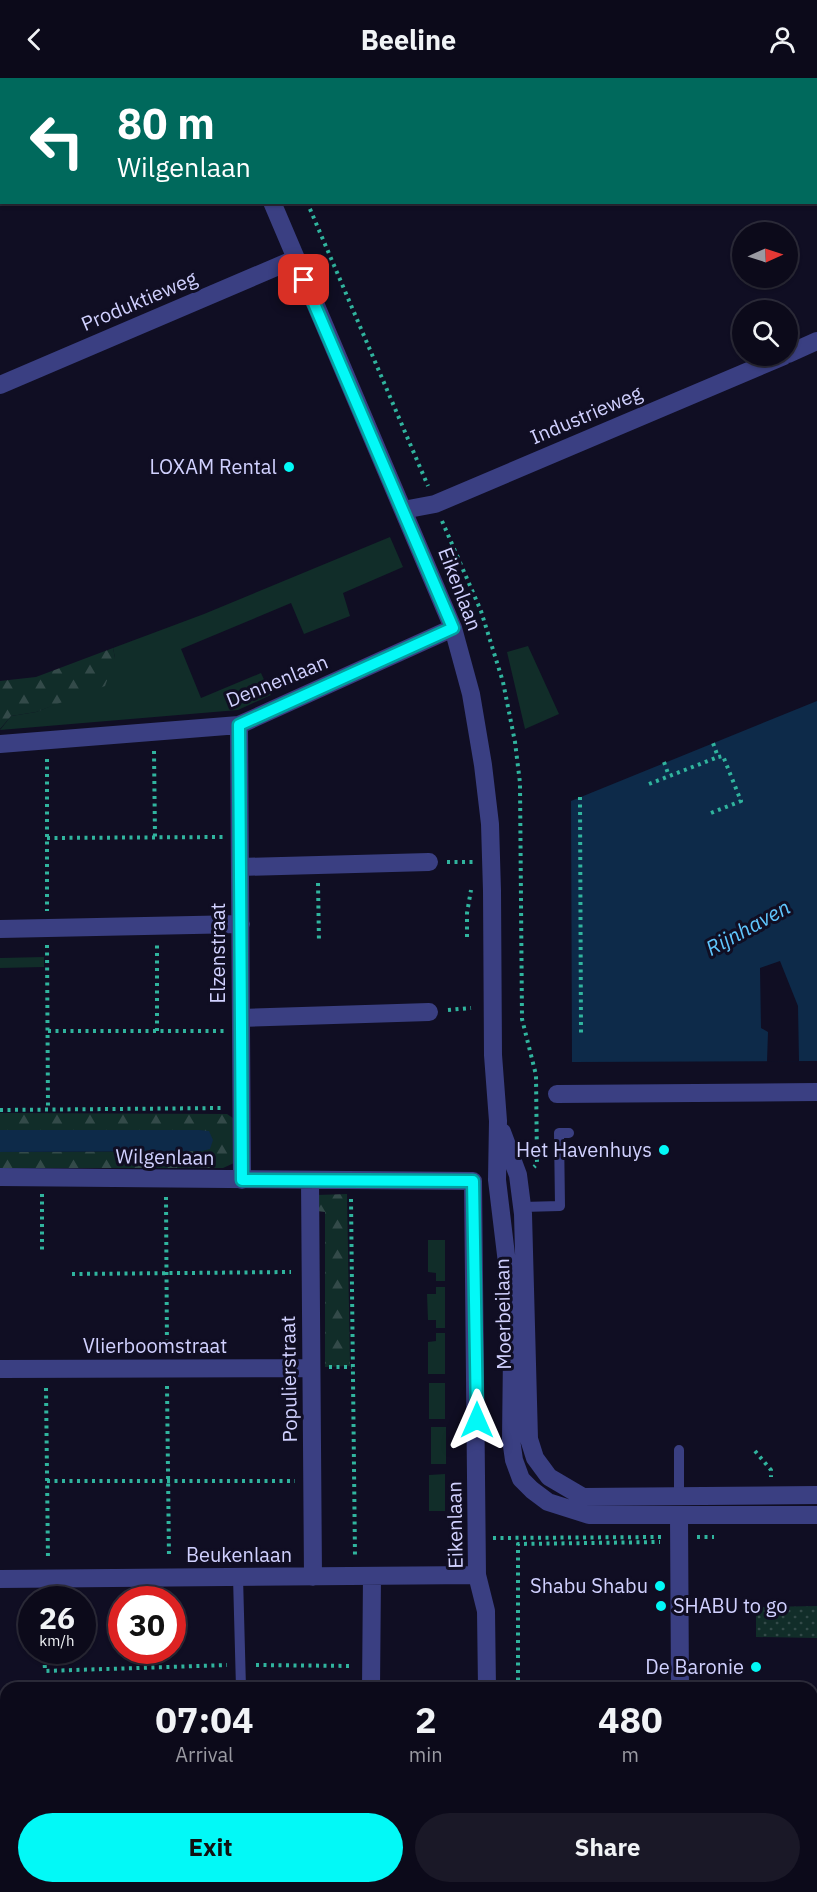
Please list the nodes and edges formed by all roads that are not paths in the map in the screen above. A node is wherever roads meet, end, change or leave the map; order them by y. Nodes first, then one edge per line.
1 (273, 204) edge
2 (295, 259) junction
3 (817, 341) edge
4 (798, 350) edge
5 (760, 366) edge
6 (0, 385) edge
7 (404, 510) junction
8 (453, 628) junction
9 (239, 725) junction
10 (0, 744) edge
11 (429, 862) road end
12 (240, 867) junction
13 (240, 924) junction
14 (0, 929) edge
15 (429, 1012) dead end
16 (241, 1025) junction
17 (493, 1055) joint
18 (817, 1092) edge
19 (557, 1094) dead end
20 (498, 1121) junction
21 (568, 1133) dead end
22 (0, 1177) edge
23 (242, 1180) junction
24 (310, 1180) junction
25 (473, 1181) joint
26 (522, 1207) junction
27 (311, 1368) junction
28 (0, 1369) edge
29 (679, 1450) dead end
30 (817, 1495) edge
31 (679, 1496) junction
32 (679, 1515) junction
33 (817, 1515) edge
34 (477, 1575) junction
35 (364, 1576) junction
36 (238, 1577) junction
37 (313, 1577) junction
38 (0, 1579) edge
39 (241, 1682) edge
40 (372, 1682) edge
41 (487, 1682) edge
42 (680, 1682) edge

1 - 2 street, Eikenlaan
2 - 6 street, Produktieweg
2 - 7 street, Eikenlaan
3 - 4 street, Industrieweg
5 - 7 street, Industrieweg
7 - 8 street, Eikenlaan
8 - 9 street, Dennenlaan
8 - 17 street, Eikenlaan
9 - 10 street, Dennenlaan
9 - 12 street, Elzenstraat
11 - 12 street
12 - 13 street, Elzenstraat
13 - 14 street
13 - 16 street, Elzenstraat
15 - 16 street
16 - 23 street, Elzenstraat
17 - 20 street, Moerbeilaan
18 - 19 street
20 - 26 street, Moerbeilaan
20 - 32 street, Moerbeilaan
21 - 26 lane
22 - 23 street, Wilgenlaan
23 - 24 street, Wilgenlaan
24 - 25 street, Wilgenlaan
24 - 27 street, Populierstraat
25 - 34 street, Eikenlaan
26 - 31 street, Moerbeilaan
27 - 28 street, Vlierboomstraat
27 - 37 street, Populierstraat
29 - 31 lane
30 - 31 street, Moerbeilaan
31 - 32 lane
32 - 33 street, Moerbeilaan
32 - 42 street
34 - 35 street, Beukenlaan
34 - 41 street, Eikenlaan
35 - 37 street, Beukenlaan
35 - 40 street
36 - 37 street, Beukenlaan
36 - 38 street, Beukenlaan
36 - 39 lane

